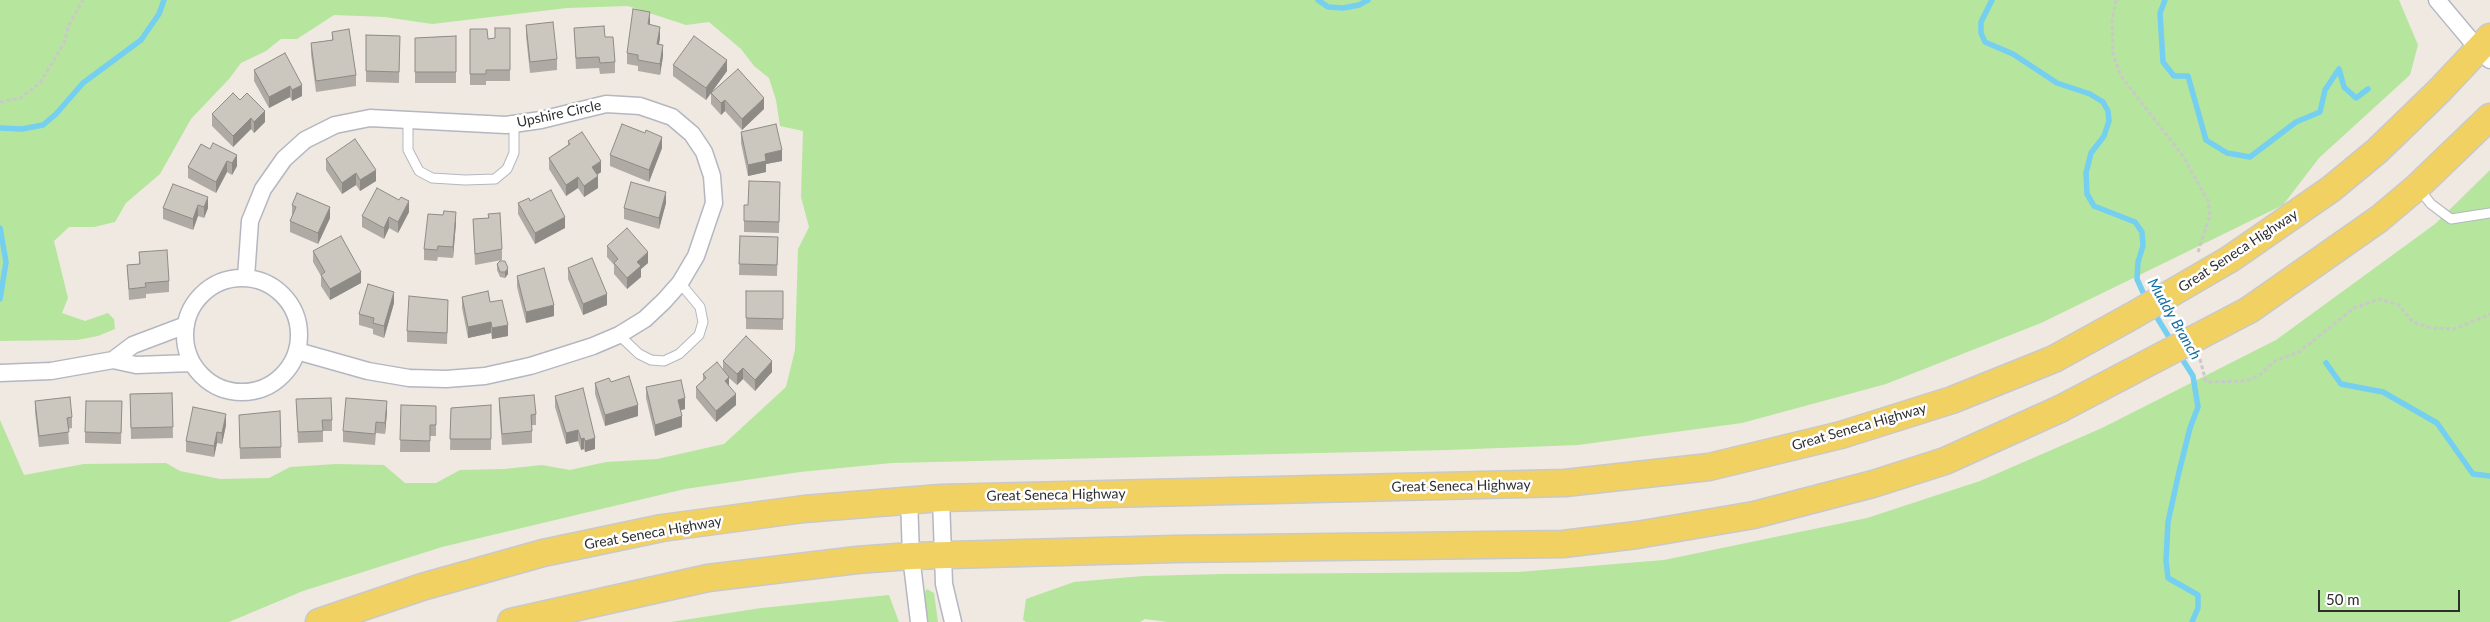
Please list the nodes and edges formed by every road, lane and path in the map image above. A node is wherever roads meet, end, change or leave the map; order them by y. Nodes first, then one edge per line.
1 (83, 0) edge
2 (2437, 0) edge
3 (2486, 49) edge
4 (0, 102) edge
5 (2490, 117) edge
6 (408, 120) junction
7 (514, 124) junction
8 (2417, 187) junction
9 (2490, 213) edge
10 (246, 277) junction
11 (680, 283) junction
12 (186, 325) junction
13 (619, 335) junction
14 (297, 351) junction
15 (113, 360) junction
16 (192, 363) junction
17 (0, 373) edge
18 (941, 498) junction
19 (909, 499) junction
20 (944, 555) junction
21 (911, 556) junction
22 (319, 622) edge
23 (511, 622) edge
24 (919, 622) edge
25 (953, 622) edge

1 - 4 path
2 - 3 street
3 - 18 main road, Great Seneca Highway, bridge
5 - 8 main road
6 - 7 street, Upshire Circle
6 - 7 lane
6 - 10 street, Upshire Circle
7 - 11 street, Upshire Circle
8 - 9 lane
8 - 20 main road, bridge
10 - 12 street
10 - 14 street
11 - 13 street, Upshire Circle
11 - 13 lane
12 - 15 street
12 - 16 street
13 - 14 street, Upshire Circle
14 - 16 street
15 - 16 street
15 - 17 street
18 - 19 main road, Great Seneca Highway
18 - 20 street
19 - 21 street
19 - 22 main road, Great Seneca Highway
20 - 21 main road
20 - 25 street
21 - 23 main road
21 - 24 street

